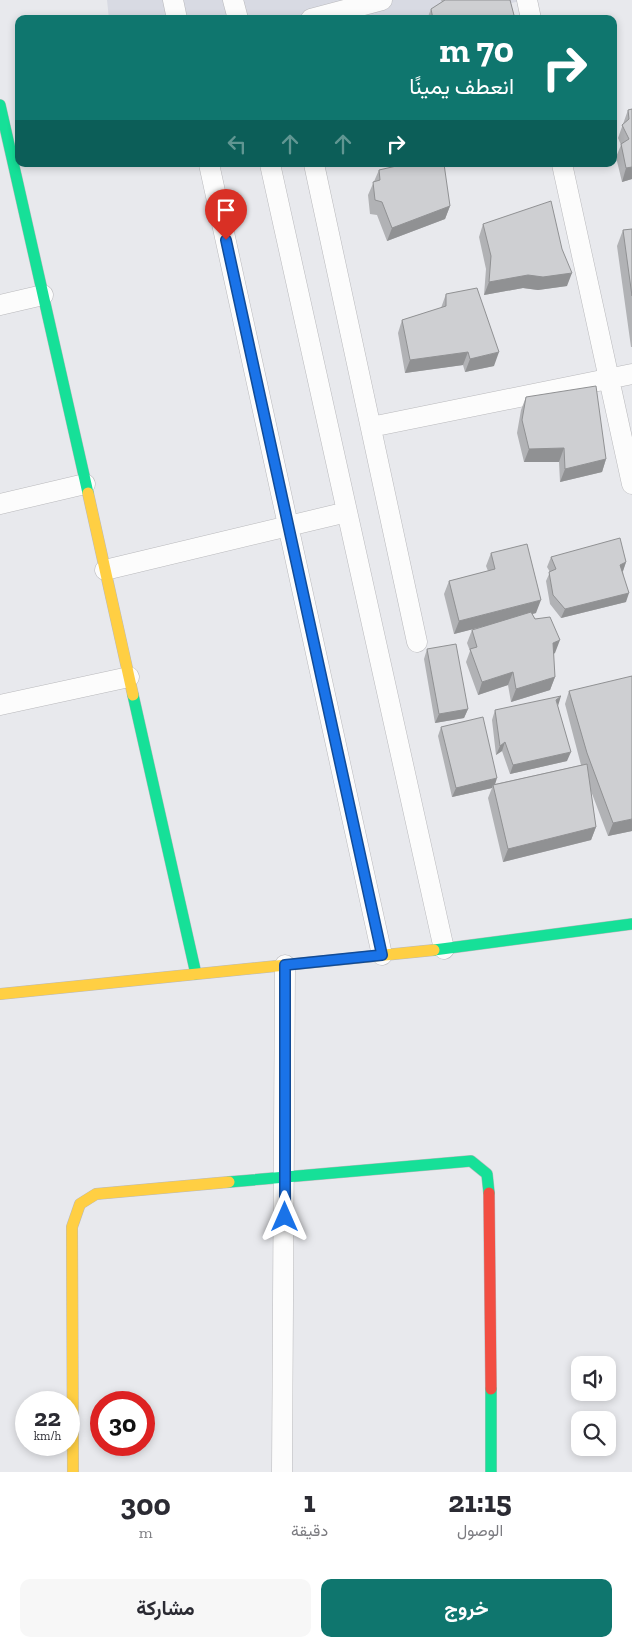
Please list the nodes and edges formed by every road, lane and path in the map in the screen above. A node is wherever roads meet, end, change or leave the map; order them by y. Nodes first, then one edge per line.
1 (173, 0) edge
2 (233, 0) edge
3 (382, 0) edge
4 (526, 0) edge
5 (176, 15) edge
6 (237, 15) edge
7 (326, 15) edge
8 (530, 15) edge
9 (0, 105) edge
10 (14, 141) edge
11 (19, 167) edge
12 (210, 167) edge
13 (271, 167) edge
14 (315, 167) edge
15 (563, 167) edge
16 (43, 295) junction
17 (0, 305) edge
18 (632, 374) edge
19 (609, 379) junction
20 (371, 427) junction
21 (86, 484) junction
22 (632, 484) edge
23 (0, 504) edge
24 (347, 512) junction
25 (288, 526) junction
26 (105, 570) junction
27 (417, 642) dead end
28 (129, 677) junction
29 (0, 705) edge
30 (632, 924) edge
31 (444, 949) junction
32 (382, 955) junction
33 (285, 965) junction
34 (196, 974) junction
35 (0, 994) edge
36 (285, 1178) junction
37 (73, 1472) edge
38 (282, 1472) edge
39 (491, 1472) edge

1 - 5 street
2 - 6 street
3 - 7 street
4 - 8 street
9 - 10 street
11 - 16 street
12 - 25 street
13 - 24 street
14 - 20 street
15 - 19 street
16 - 17 street
16 - 21 street
18 - 19 street
19 - 20 street
19 - 22 street
20 - 27 street
21 - 23 street
21 - 26 street
24 - 25 street
24 - 31 street
25 - 26 street
25 - 32 street
26 - 28 street
28 - 29 street
28 - 34 street
30 - 31 street
31 - 32 street
32 - 33 street
33 - 34 street
33 - 36 street
34 - 35 street
36 - 37 street
36 - 38 street
36 - 39 street

